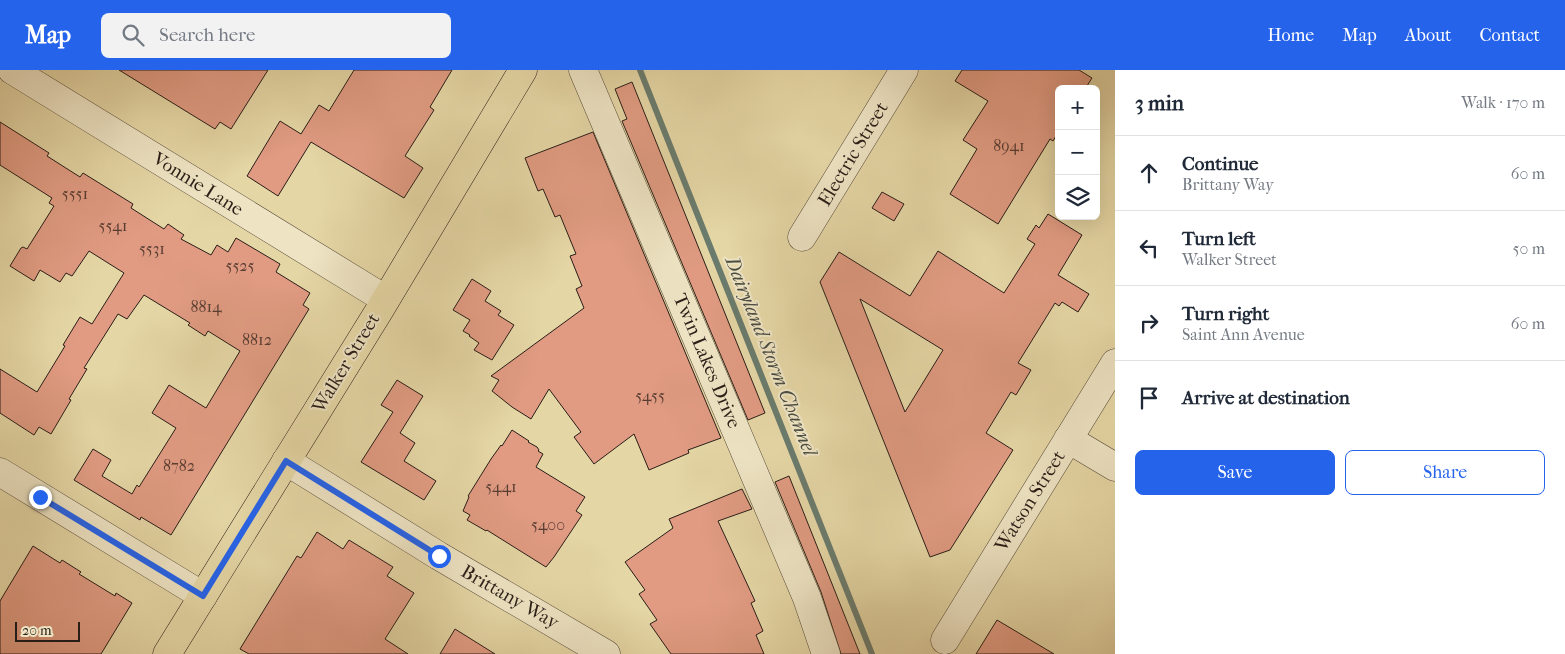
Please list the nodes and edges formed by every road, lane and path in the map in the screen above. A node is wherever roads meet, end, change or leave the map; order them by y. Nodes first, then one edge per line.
1 (12, 70) edge
2 (523, 70) edge
3 (584, 70) edge
4 (904, 70) edge
5 (802, 238) dead end
6 (385, 299) junction
7 (1115, 363) edge
8 (1068, 439) junction
9 (286, 461) junction
10 (1115, 467) edge
11 (0, 472) edge
12 (203, 596) junction
13 (945, 640) dead end
14 (167, 654) edge
15 (606, 654) edge
16 (826, 654) edge

1 - 6 street, Vonnie Lane
2 - 6 main road, Walker Street
3 - 16 street, Twin Lakes Drive
4 - 5 street, Electric Street
6 - 9 main road, Walker Street
7 - 8 street, Watson Street
8 - 10 street
8 - 13 street, Watson Street
9 - 12 main road, Walker Street
9 - 15 street, Brittany Way
11 - 12 street
12 - 14 main road, Walker Street

